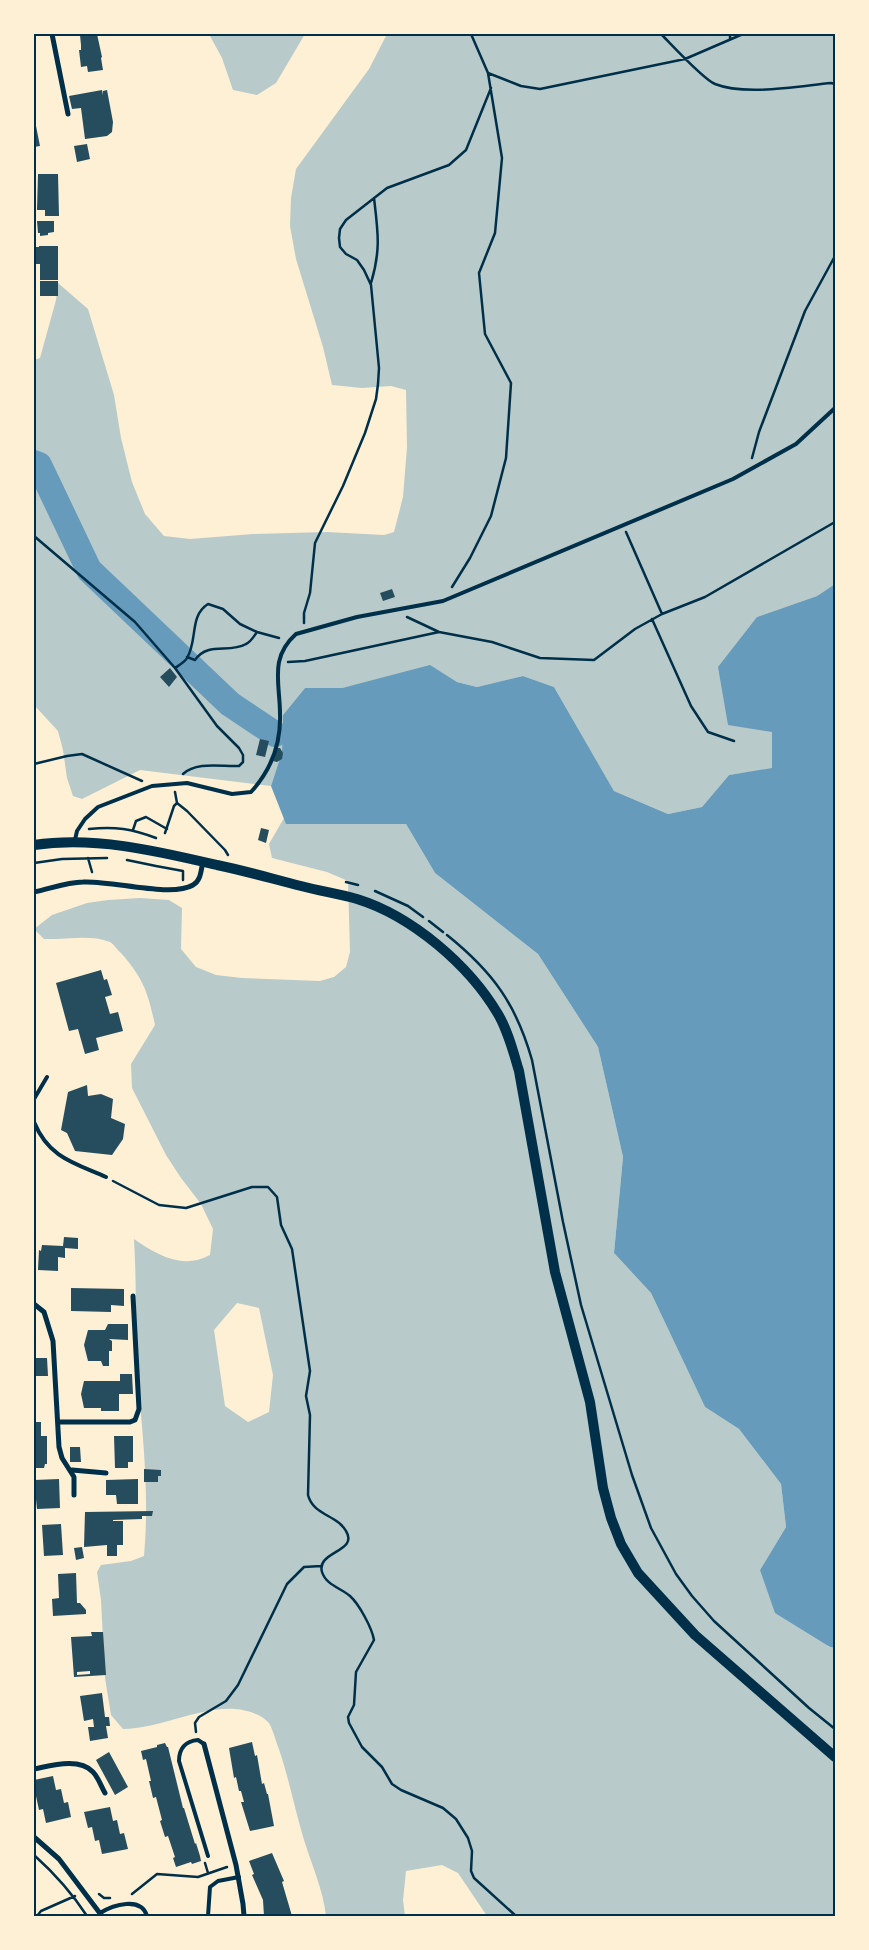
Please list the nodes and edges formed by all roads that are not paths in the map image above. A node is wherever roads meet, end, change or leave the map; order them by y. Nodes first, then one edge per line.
1 (52, 34) edge
2 (68, 114) dead end
3 (835, 408) edge
4 (75, 842) junction
5 (34, 845) edge
6 (203, 861) junction
7 (34, 892) edge
8 (47, 1077) dead end
9 (34, 1099) edge
10 (34, 1122) edge
11 (106, 1177) road end
12 (133, 1296) dead end
13 (34, 1304) edge
14 (58, 1422) junction
15 (72, 1470) junction
16 (106, 1473) dead end
17 (74, 1495) dead end
18 (204, 1744) joint
19 (835, 1756) edge
20 (34, 1769) edge
21 (105, 1792) dead end
22 (34, 1837) edge
23 (208, 1856) dead end
24 (239, 1877) junction
25 (101, 1914) edge
26 (147, 1916) edge
27 (208, 1916) edge
28 (244, 1916) edge

1 - 2 street
3 - 4 lane
4 - 5 main road
4 - 6 main road
6 - 7 street
6 - 19 main road
8 - 9 lane
10 - 11 lane
12 - 14 street
13 - 14 street
14 - 15 street
15 - 16 street
15 - 17 street
18 - 23 lane
18 - 24 street
20 - 21 street
22 - 25 street
24 - 27 lane
24 - 28 street
25 - 26 lane

